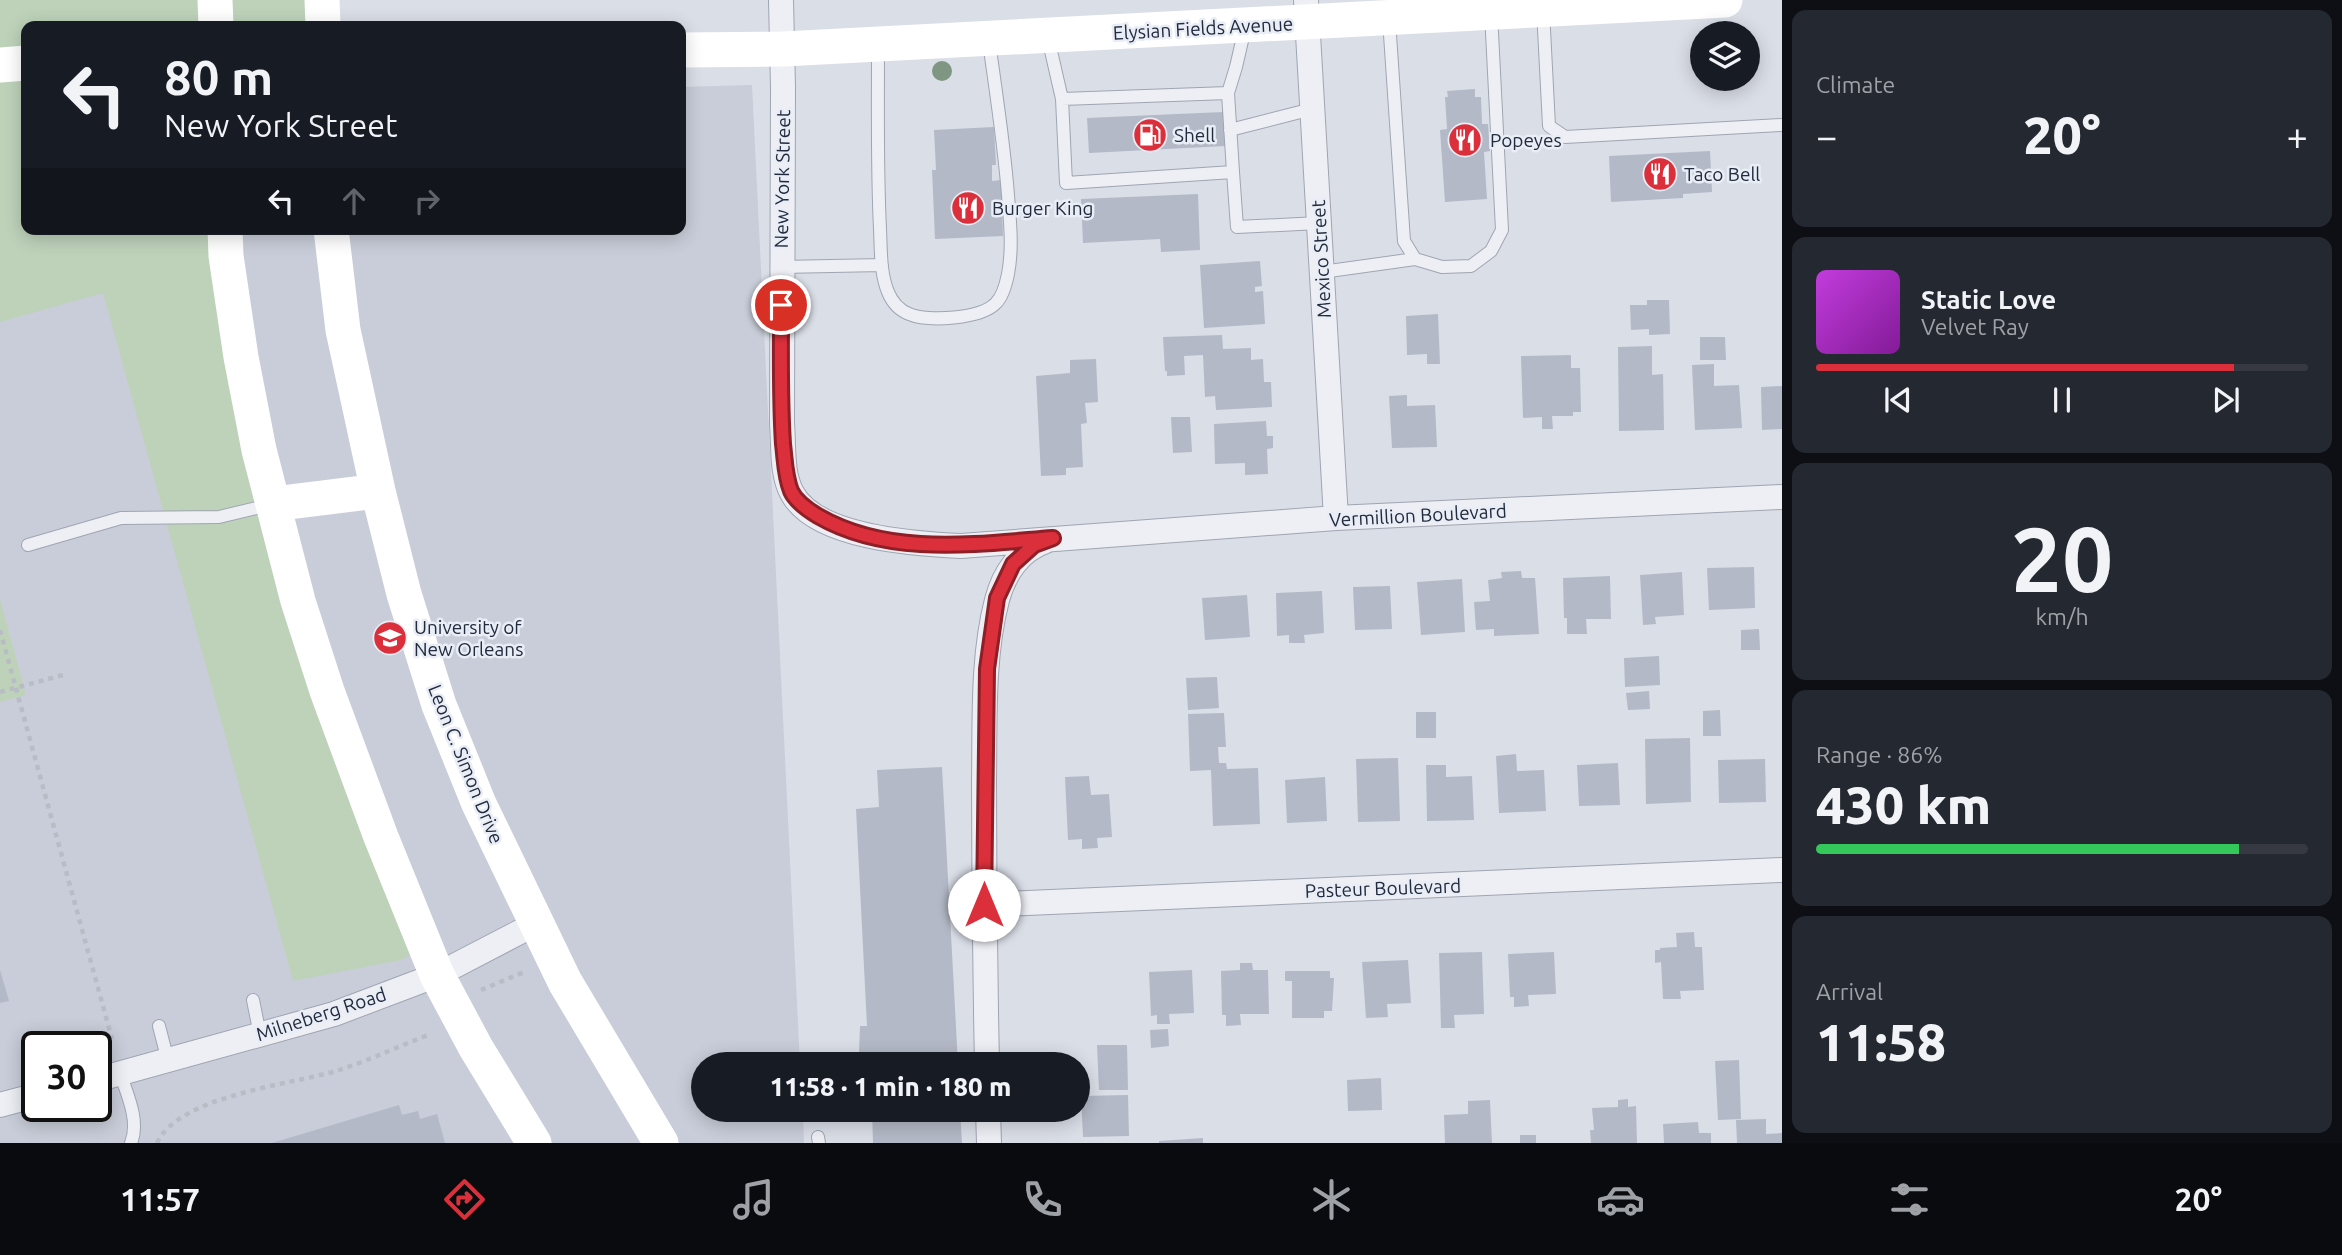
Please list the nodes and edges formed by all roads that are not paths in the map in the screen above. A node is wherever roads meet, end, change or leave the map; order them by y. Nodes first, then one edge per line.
1 (215, 0) edge
2 (322, 0) edge
3 (781, 0) edge
4 (1726, 0) edge
5 (1543, 10) junction
6 (1307, 11) edge
7 (1490, 12) junction
8 (1389, 18) junction
9 (216, 21) edge
10 (323, 21) edge
11 (1245, 25) junction
12 (1048, 36) junction
13 (989, 38) junction
14 (878, 44) junction
15 (783, 49) junction
16 (686, 50) edge
17 (21, 63) edge
18 (0, 65) edge
19 (1228, 93) junction
20 (1062, 99) junction
21 (1312, 109) junction
22 (1782, 125) edge
23 (1230, 130) junction
24 (1233, 172) junction
25 (1319, 223) junction
26 (225, 235) edge
27 (332, 235) edge
28 (1415, 259) junction
29 (882, 265) junction
30 (781, 267) junction
31 (1322, 272) junction
32 (378, 491) junction
33 (1782, 497) edge
34 (273, 504) junction
35 (1336, 518) junction
36 (1053, 538) junction
37 (28, 545) dead end
38 (1782, 870) edge
39 (984, 905) junction
40 (537, 923) junction
41 (444, 988) junction
42 (253, 1000) dead end
43 (159, 1026) dead end
44 (260, 1035) junction
45 (987, 1052) edge
46 (168, 1061) junction
47 (112, 1076) edge
48 (112, 1083) edge
49 (21, 1100) edge
50 (0, 1105) edge
51 (988, 1122) edge
52 (131, 1143) edge
53 (534, 1143) edge
54 (661, 1143) edge
55 (989, 1143) edge

1 - 9 main road
2 - 10 main road
3 - 15 street, New York Street
4 - 5 main road, Elysian Fields Avenue
5 - 7 main road, Elysian Fields Avenue
5 - 22 lane
6 - 8 main road, Elysian Fields Avenue
6 - 11 main road, Elysian Fields Avenue
6 - 21 street, Mexico Street
7 - 8 main road, Elysian Fields Avenue
7 - 28 lane
8 - 28 lane
11 - 12 main road, Elysian Fields Avenue
11 - 19 lane
12 - 13 main road, Elysian Fields Avenue
12 - 20 lane
13 - 14 main road, Elysian Fields Avenue
13 - 29 lane
14 - 15 main road, Elysian Fields Avenue
14 - 29 lane
15 - 16 main road, Elysian Fields Avenue
15 - 30 street, New York Street
17 - 18 main road
19 - 20 lane
19 - 23 lane
20 - 24 lane
21 - 23 lane
21 - 25 street, Mexico Street
23 - 24 lane
24 - 25 lane
25 - 31 street, Mexico Street
26 - 34 main road
27 - 32 main road, Leon C. Simon Drive
28 - 31 lane
29 - 30 lane
30 - 36 street, New York Street
31 - 35 street, Mexico Street
32 - 34 main road
32 - 40 main road, Leon C. Simon Drive
33 - 35 street, Vermillion Boulevard
34 - 37 lane
34 - 41 main road
35 - 36 street, Vermillion Boulevard
36 - 39 street
38 - 39 street, Pasteur Boulevard
39 - 45 street
40 - 41 street, Milneberg Road
40 - 54 main road, Leon C. Simon Drive
41 - 44 street, Milneberg Road
41 - 53 main road
42 - 44 lane
43 - 46 lane
44 - 46 street, Milneberg Road
46 - 47 street, Milneberg Road
48 - 52 lane
49 - 50 street
51 - 55 street

